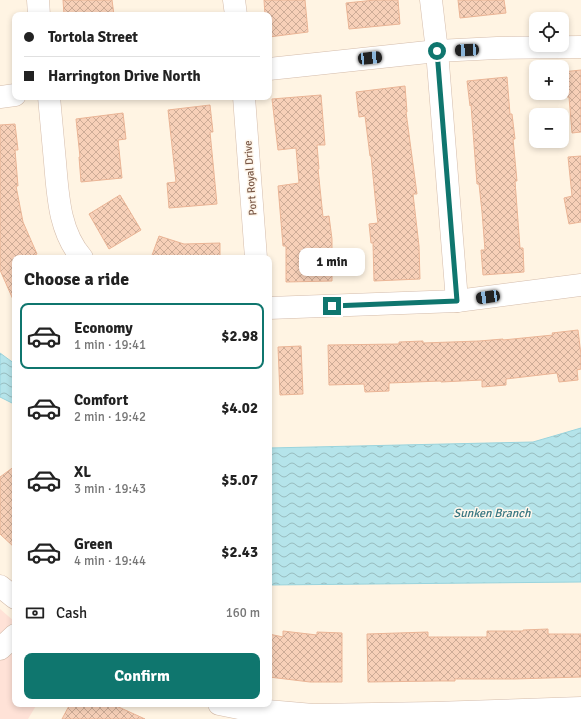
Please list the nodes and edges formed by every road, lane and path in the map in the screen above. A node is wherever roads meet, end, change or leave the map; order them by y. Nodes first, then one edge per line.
1 (38, 0) edge
2 (234, 0) edge
3 (431, 0) edge
4 (40, 12) edge
5 (236, 12) edge
6 (581, 47) edge
7 (437, 51) junction
8 (272, 69) edge
9 (12, 95) edge
10 (0, 97) edge
11 (48, 100) edge
12 (244, 100) edge
13 (80, 255) edge
14 (256, 255) edge
15 (581, 285) edge
16 (457, 301) junction
17 (272, 308) edge
18 (0, 586) edge
19 (12, 596) edge
20 (12, 638) edge
21 (0, 649) edge
22 (234, 707) edge
23 (581, 708) edge

1 - 4 street
2 - 5 street
3 - 7 street
6 - 7 street
7 - 8 street
7 - 16 street
9 - 10 street
11 - 13 street
12 - 14 street, Port Royal Drive
15 - 16 street
16 - 17 street
18 - 19 street
20 - 21 street
22 - 23 street

